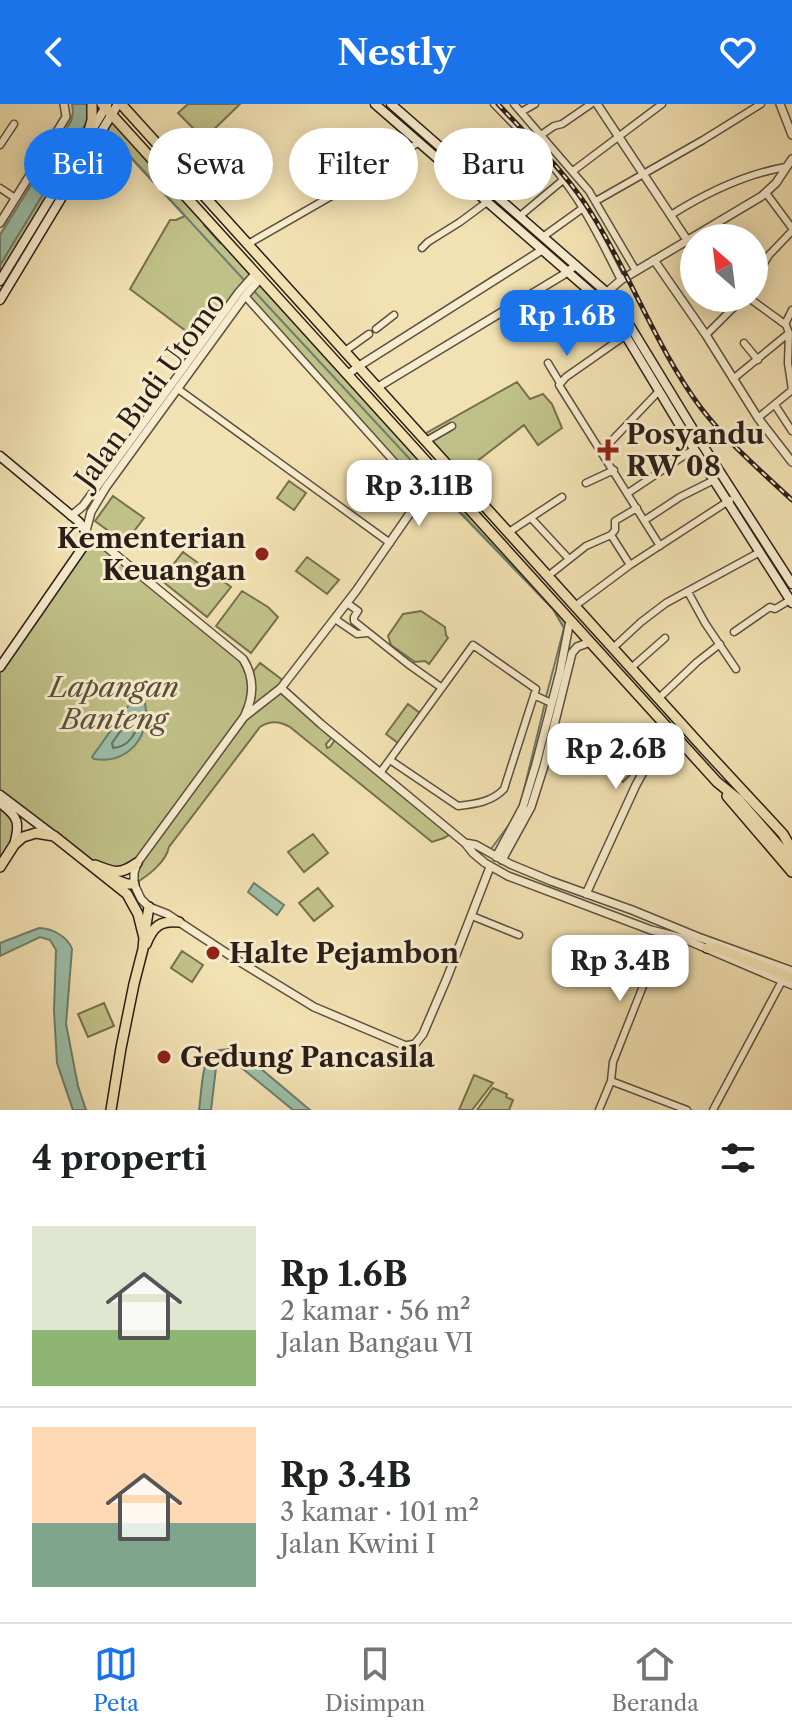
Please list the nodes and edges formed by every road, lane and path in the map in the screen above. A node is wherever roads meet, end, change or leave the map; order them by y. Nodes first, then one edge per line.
1 (64, 104) edge
2 (119, 104) edge
3 (375, 104) edge
4 (494, 104) edge
5 (514, 104) edge
6 (535, 104) edge
7 (594, 104) edge
8 (662, 104) edge
9 (761, 104) edge
10 (780, 104) edge
11 (395, 105) edge
12 (521, 112) junction
13 (99, 117) edge
14 (14, 124) dead end
15 (517, 128) edge
16 (535, 128) edge
17 (551, 128) edge
18 (148, 134) edge
19 (792, 135) edge
20 (619, 137) junction
21 (434, 140) edge
22 (419, 142) junction
23 (0, 145) edge
24 (553, 148) edge
25 (148, 156) edge
26 (792, 159) edge
27 (786, 167) junction
28 (553, 168) edge
29 (774, 170) junction
30 (573, 171) junction
31 (645, 174) junction
32 (780, 178) junction
33 (563, 180) junction
34 (0, 188) edge
35 (766, 193) junction
36 (15, 198) junction
37 (52, 200) edge
38 (55, 200) edge
39 (188, 200) edge
40 (208, 200) edge
41 (502, 200) edge
42 (596, 201) junction
43 (487, 202) junction
44 (583, 208) junction
45 (788, 214) edge
46 (671, 215) junction
47 (520, 216) junction
48 (0, 223) edge
49 (714, 224) edge
50 (535, 229) junction
51 (680, 229) edge
52 (792, 229) edge
53 (549, 241) junction
54 (248, 244) junction
55 (680, 244) edge
56 (422, 248) dead end
57 (544, 252) junction
58 (768, 257) edge
59 (654, 260) junction
60 (576, 265) junction
61 (636, 271) junction
62 (567, 272) junction
63 (256, 279) junction
64 (621, 280) junction
65 (0, 281) edge
66 (607, 291) junction
67 (246, 292) junction
68 (599, 299) junction
69 (0, 300) edge
70 (792, 310) edge
71 (729, 312) edge
72 (768, 312) edge
73 (394, 315) dead end
74 (785, 324) junction
75 (789, 333) junction
76 (626, 335) junction
77 (706, 335) junction
78 (744, 343) dead end
79 (345, 351) junction
80 (758, 360) junction
81 (548, 363) dead end
82 (359, 366) junction
83 (347, 375) junction
84 (733, 379) junction
85 (560, 383) junction
86 (378, 387) junction
87 (178, 389) junction
88 (792, 390) edge
89 (659, 391) junction
90 (775, 405) junction
91 (758, 418) junction
92 (452, 426) dead end
93 (792, 431) edge
94 (426, 441) junction
95 (694, 449) junction
96 (601, 452) junction
97 (0, 456) edge
98 (790, 457) edge
99 (614, 470) junction
100 (454, 472) junction
101 (714, 480) junction
102 (436, 482) junction
103 (586, 483) dead end
104 (628, 493) junction
105 (424, 495) junction
106 (562, 497) dead end
107 (731, 499) junction
108 (637, 508) junction
109 (71, 516) junction
110 (531, 518) junction
111 (645, 520) junction
112 (509, 532) junction
113 (86, 534) junction
114 (611, 535) junction
115 (390, 543) junction
116 (660, 546) junction
117 (760, 552) junction
118 (569, 559) junction
119 (630, 565) junction
120 (785, 573) junction
121 (548, 576) junction
122 (777, 579) junction
123 (792, 584) edge
124 (688, 592) junction
125 (791, 601) edge
126 (347, 603) junction
127 (575, 606) junction
128 (335, 619) junction
129 (570, 620) junction
130 (734, 632) dead end
131 (368, 633) junction
132 (665, 638) dead end
133 (590, 642) junction
134 (720, 644) junction
135 (613, 648) junction
136 (0, 667) edge
137 (631, 668) junction
138 (736, 669) dead end
139 (561, 680) junction
140 (281, 688) junction
141 (442, 688) junction
142 (534, 695) junction
143 (659, 698) junction
144 (551, 703) junction
145 (244, 717) junction
146 (679, 740) junction
147 (390, 760) junction
148 (540, 765) junction
149 (380, 773) junction
150 (717, 782) junction
151 (0, 795) edge
152 (0, 803) edge
153 (54, 836) junction
154 (788, 839) edge
155 (465, 843) junction
156 (14, 845) junction
157 (790, 855) edge
158 (499, 859) junction
159 (85, 860) junction
160 (137, 863) junction
161 (0, 867) edge
162 (490, 867) junction
163 (792, 872) edge
164 (104, 876) junction
165 (537, 876) junction
166 (134, 884) junction
167 (534, 886) junction
168 (586, 894) junction
169 (149, 907) junction
170 (472, 916) junction
171 (179, 922) junction
172 (664, 933) junction
173 (519, 935) dead end
174 (144, 943) junction
175 (712, 946) junction
176 (792, 971) edge
177 (787, 980) edge
178 (792, 985) edge
179 (611, 1081) junction
180 (111, 1110) edge
181 (599, 1110) edge
182 (687, 1110) edge
183 (713, 1110) edge

1 - 36 street
2 - 13 main road
2 - 18 main road
3 - 22 main road
4 - 15 street
5 - 12 street
6 - 12 street
7 - 17 street
7 - 20 street
8 - 20 street
9 - 31 street
10 - 19 street
11 - 21 main road
12 - 16 street
13 - 25 main road
14 - 23 street
20 - 30 street
20 - 31 street
22 - 43 main road
22 - 54 street
24 - 30 street
26 - 27 street
27 - 29 street
27 - 32 street
28 - 33 street
29 - 32 street
29 - 46 street
30 - 42 street
31 - 42 street
31 - 46 street
32 - 35 street
33 - 44 street
33 - 47 street
34 - 36 street
35 - 45 street
35 - 49 street
36 - 48 street
37 - 65 main road
38 - 69 main road
39 - 63 main road
40 - 54 main road
41 - 47 main road
42 - 61 street
43 - 56 street
43 - 57 main road
44 - 53 street
44 - 64 street
45 - 52 street
46 - 51 street
47 - 50 main road
50 - 53 main road
50 - 57 main road
52 - 58 street
53 - 57 main road
53 - 60 main road
54 - 79 main road
55 - 59 street
57 - 62 main road
57 - 82 street
59 - 61 street
59 - 77 street
60 - 62 street
60 - 66 main road
61 - 64 street
62 - 68 main road
62 - 86 street
63 - 67 street, Jalan Budi Utomo
63 - 83 main road
64 - 66 street
66 - 68 street
66 - 107 main road
67 - 87 street, Jalan Budi Utomo
67 - 105 street
67 - 109 street, Jalan Budi Utomo
68 - 76 main road
70 - 74 street
71 - 77 street
72 - 74 street
73 - 79 street
74 - 75 street
75 - 80 street
75 - 88 street
76 - 85 street
76 - 89 main road
77 - 84 street
78 - 80 street
79 - 82 main road
80 - 84 street
81 - 85 street
82 - 83 street
82 - 86 main road
83 - 102 main road
84 - 91 street
85 - 96 street
86 - 94 main road
87 - 113 street, Jalan Budi Utomo
87 - 115 street
88 - 90 street
89 - 95 main road
89 - 96 street
90 - 91 street
90 - 93 street
91 - 98 street
92 - 94 street
94 - 100 main road
95 - 101 main road
95 - 104 street
96 - 99 street
97 - 109 main road
99 - 103 street
99 - 104 street
100 - 102 street
100 - 112 main road
101 - 107 main road
101 - 111 street
102 - 105 street
102 - 129 main road
104 - 108 street
105 - 115 street
106 - 110 street
107 - 116 street
107 - 117 main road
107 - 120 main road
108 - 111 street
108 - 114 street
109 - 113 main road
110 - 112 street
110 - 118 street
111 - 116 street
112 - 121 main road
113 - 136 main road
113 - 145 street
114 - 118 street
114 - 119 street
115 - 126 street
116 - 119 street
117 - 122 main road
117 - 124 street
118 - 121 street
119 - 127 street
120 - 122 main road
120 - 123 main road
121 - 127 main road
122 - 125 main road
124 - 134 street
124 - 135 street
125 - 130 street
126 - 128 street
126 - 131 street
127 - 135 main road
128 - 131 street
128 - 140 street
129 - 133 main road
129 - 139 street
131 - 141 street
132 - 137 street
133 - 139 street
133 - 146 main road
134 - 138 street
134 - 143 street
135 - 137 main road
137 - 143 main road
139 - 144 street
139 - 148 street
140 - 145 street
140 - 149 street
141 - 142 street
141 - 147 street
142 - 144 street
142 - 147 street
143 - 154 main road
144 - 148 street
145 - 160 street
146 - 150 main road
146 - 168 street
147 - 149 street
148 - 158 street
149 - 155 street
150 - 157 main road
150 - 163 main road
151 - 153 main road
152 - 156 main road
153 - 156 main road
153 - 159 main road
154 - 157 main road
155 - 158 street
155 - 162 street
156 - 161 main road
158 - 165 street
159 - 160 main road
159 - 164 main road
160 - 166 street
162 - 167 street
162 - 170 street
164 - 166 main road
164 - 174 main road
165 - 167 street
165 - 168 street
166 - 169 street
167 - 172 street
168 - 175 street
169 - 171 street
169 - 174 main road
170 - 171 street
170 - 173 street
171 - 174 main road
172 - 175 street
172 - 179 street
174 - 180 main road
175 - 176 street
175 - 177 main road
177 - 178 street
177 - 183 street
179 - 181 street
179 - 182 street

